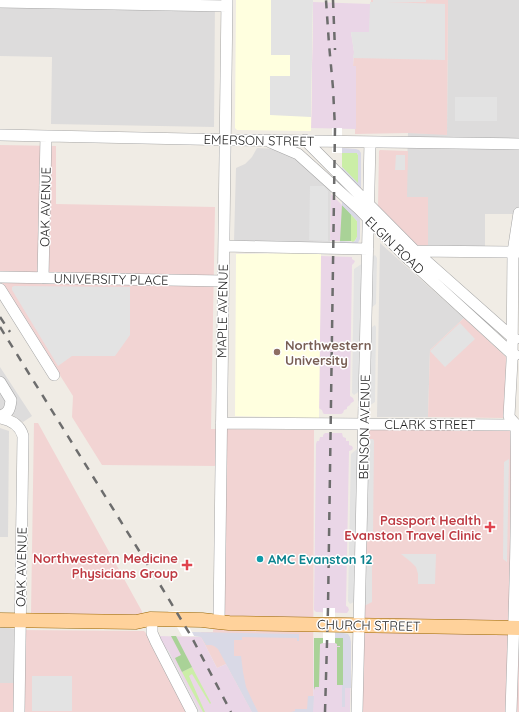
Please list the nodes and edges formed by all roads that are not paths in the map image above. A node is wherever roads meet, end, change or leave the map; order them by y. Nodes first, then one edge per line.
1 (0, 2) edge
2 (227, 3) edge
3 (0, 135) edge
4 (46, 136) junction
5 (225, 139) junction
6 (266, 140) junction
7 (305, 140) junction
8 (370, 142) junction
9 (519, 144) edge
10 (368, 205) junction
11 (519, 214) edge
12 (368, 220) junction
13 (224, 246) junction
14 (368, 249) junction
15 (415, 251) junction
16 (516, 252) edge
17 (0, 277) edge
18 (44, 278) junction
19 (223, 280) junction
20 (0, 289) edge
21 (515, 339) edge
22 (515, 355) edge
23 (54, 375) dead end
24 (0, 382) edge
25 (0, 417) edge
26 (221, 423) junction
27 (364, 424) junction
28 (518, 424) edge
29 (518, 447) edge
30 (0, 620) edge
31 (20, 620) junction
32 (136, 622) junction
33 (218, 622) junction
34 (359, 625) junction
35 (152, 627) junction
36 (516, 628) edge
37 (19, 712) edge
38 (192, 712) edge
39 (357, 712) edge
40 (511, 712) edge

1 - 2 street
2 - 5 street, MAPLE AVENUE
3 - 4 street, EMERSON STREET
4 - 5 street, EMERSON STREET
4 - 18 street, OAK AVENUE
5 - 6 street, EMERSON STREET
5 - 13 street, MAPLE AVENUE
6 - 7 street, EMERSON STREET
6 - 12 street, ELGIN ROAD
7 - 8 street, EMERSON STREET
7 - 10 street, ELGIN ROAD
8 - 9 street, EMERSON STREET
8 - 10 street, BENSON AVENUE
10 - 12 street, BENSON AVENUE
10 - 15 street, ELGIN ROAD
11 - 16 street
12 - 14 street, BENSON AVENUE
12 - 22 street, ELGIN ROAD
13 - 14 street
13 - 19 street, MAPLE AVENUE
14 - 27 street, BENSON AVENUE
15 - 16 street
15 - 21 street, ELGIN ROAD
16 - 21 street
17 - 18 street, UNIVERSITY PLACE
18 - 19 street, UNIVERSITY PLACE
19 - 26 street, MAPLE AVENUE
20 - 23 street
21 - 22 street
22 - 28 street
24 - 25 street
25 - 31 street, OAK AVENUE
26 - 27 street, CLARK STREET
26 - 33 street, MAPLE AVENUE
27 - 28 street, CLARK STREET
27 - 34 street, BENSON AVENUE
28 - 29 street
29 - 36 street
30 - 31 main road, CHURCH STREET
31 - 32 main road, CHURCH STREET
31 - 37 street, OAK AVENUE
32 - 33 main road, CHURCH STREET
32 - 35 main road, CHURCH STREET
33 - 34 main road, CHURCH STREET
33 - 35 main road, CHURCH STREET
34 - 36 main road, CHURCH STREET
34 - 39 street, BENSON AVENUE
35 - 38 street
36 - 40 street

